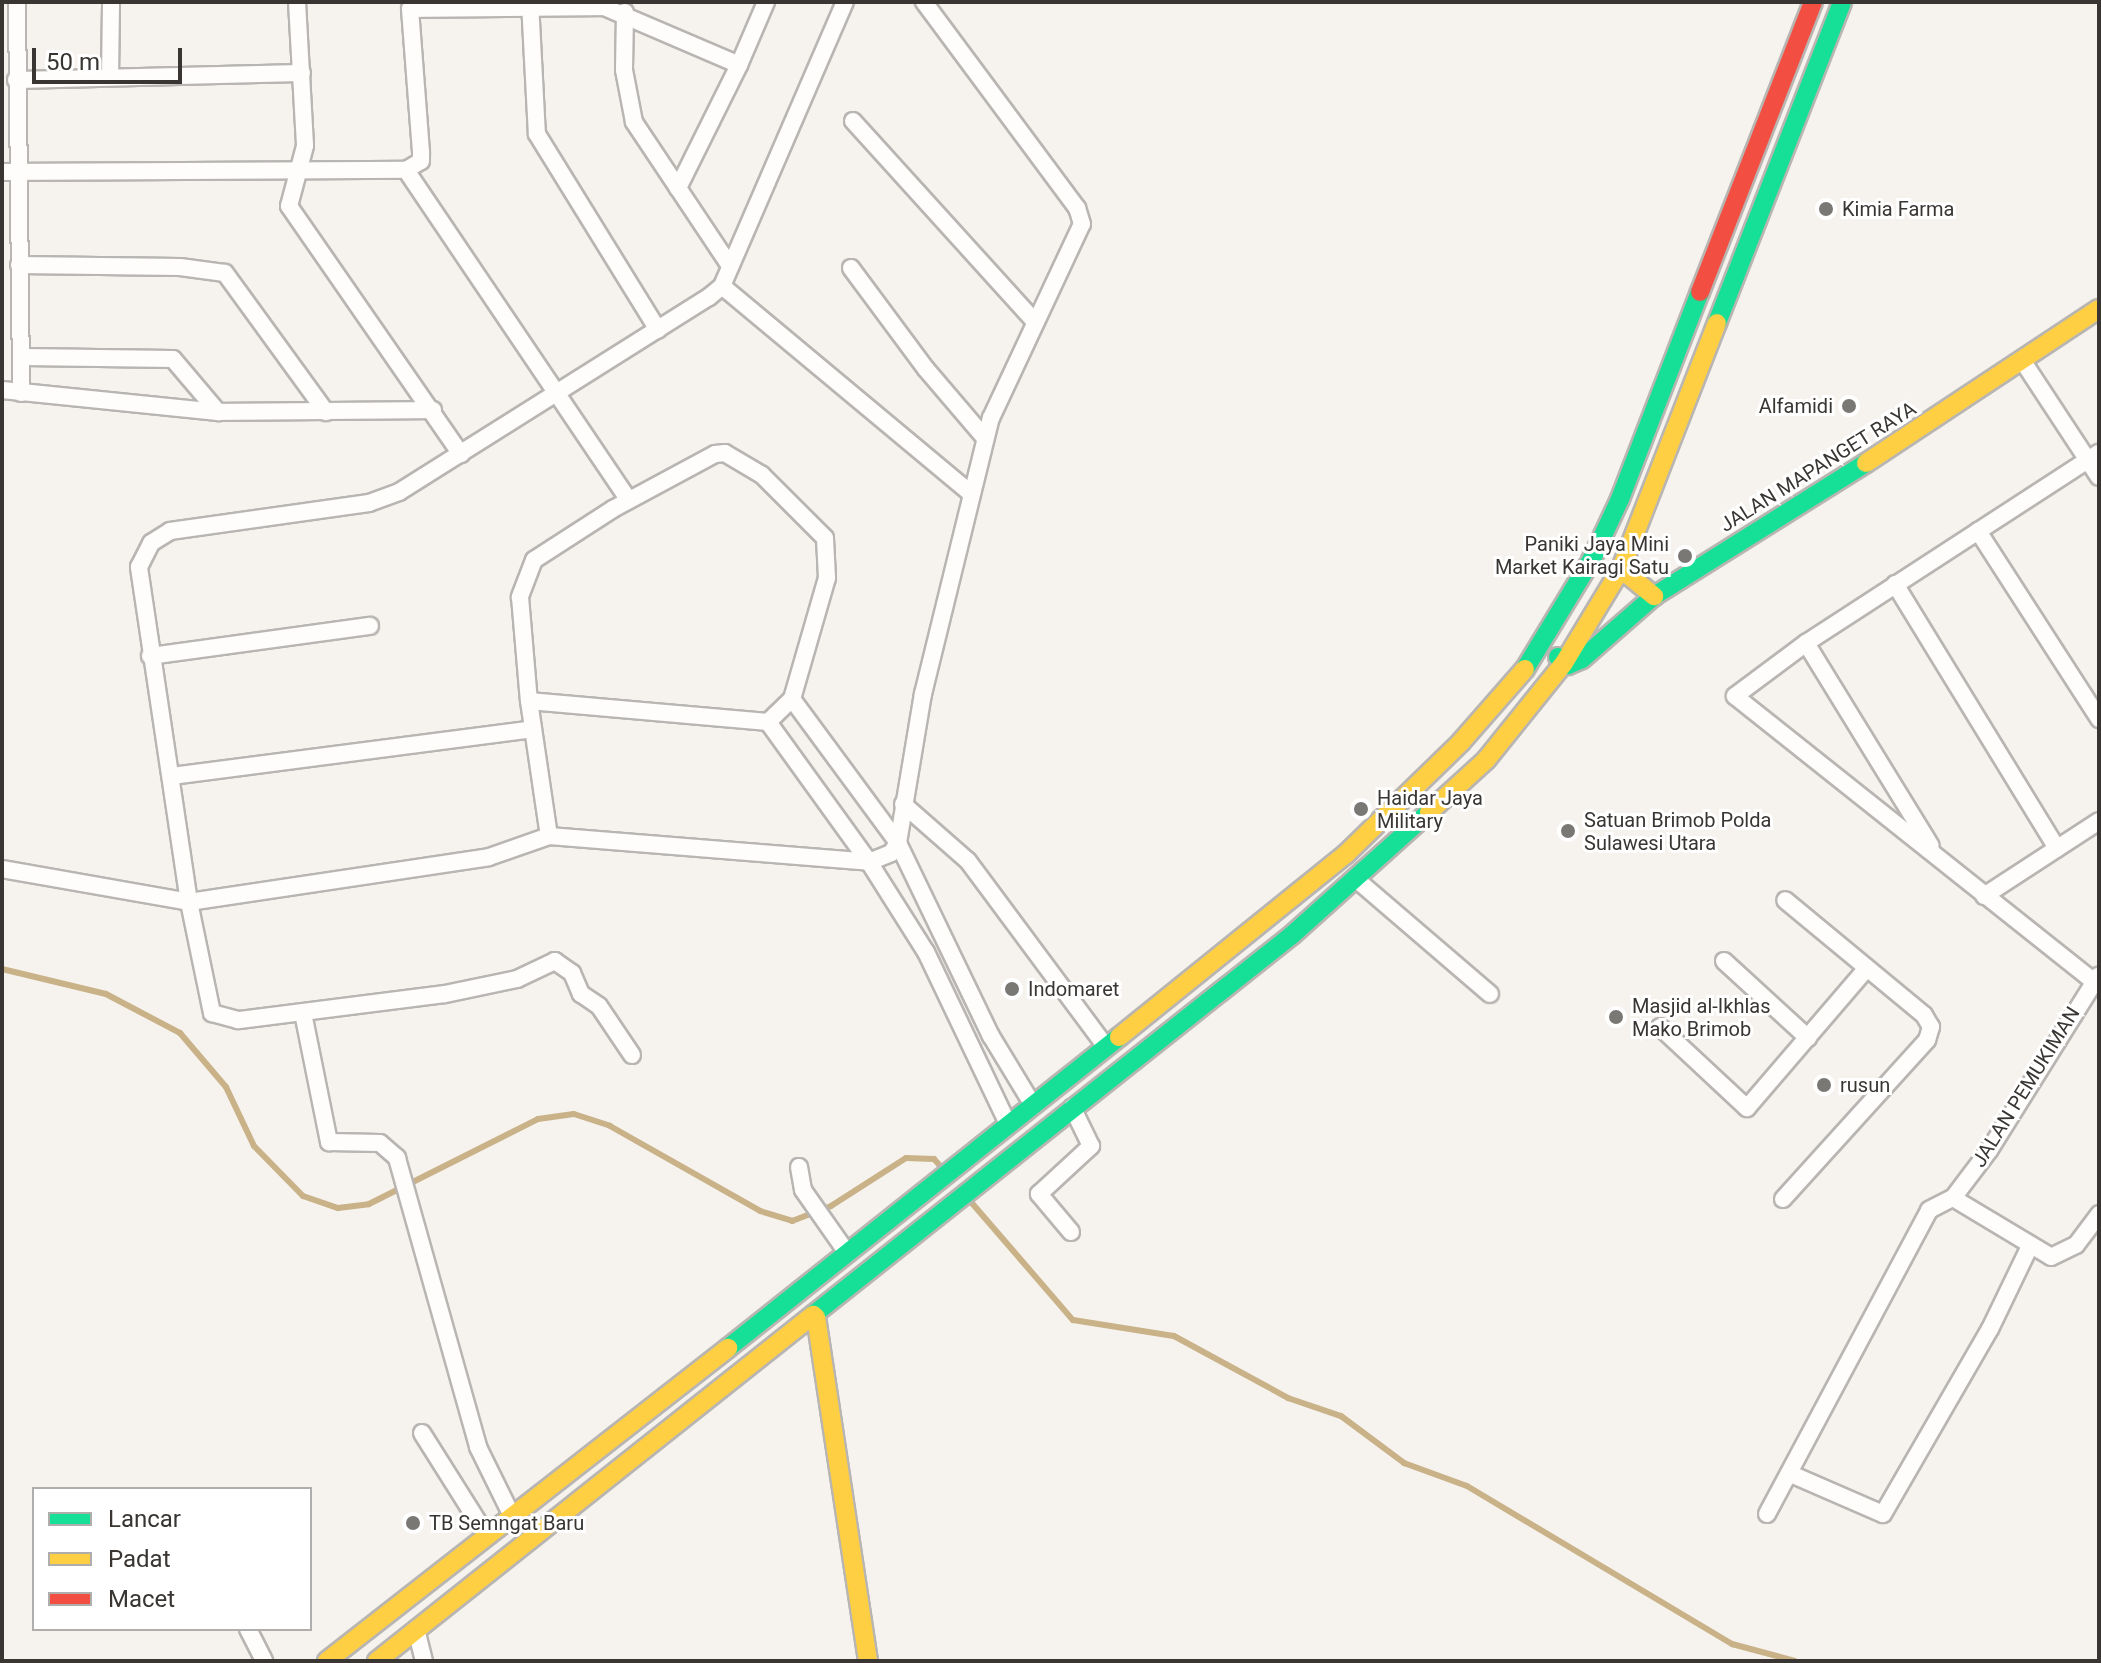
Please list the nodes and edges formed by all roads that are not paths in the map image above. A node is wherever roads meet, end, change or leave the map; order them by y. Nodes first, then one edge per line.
1 (17, 2) edge
2 (111, 2) edge
3 (297, 2) edge
4 (766, 2) edge
5 (845, 2) edge
6 (924, 2) edge
7 (1813, 2) edge
8 (1842, 2) edge
9 (530, 4) edge
10 (410, 6) edge
11 (625, 12) junction
12 (739, 65) junction
13 (302, 73) junction
14 (110, 77) junction
15 (16, 80) junction
16 (853, 121) dead end
17 (406, 170) junction
18 (301, 171) junction
19 (9, 172) edge
20 (678, 188) junction
21 (19, 265) junction
22 (730, 266) junction
23 (851, 268) dead end
24 (722, 286) junction
25 (2099, 309) edge
26 (1035, 322) junction
27 (658, 330) junction
28 (24, 357) junction
29 (2024, 363) junction
30 (2, 390) edge
31 (21, 393) junction
32 (561, 393) junction
33 (433, 410) junction
34 (218, 412) junction
35 (326, 412) junction
36 (985, 438) junction
37 (461, 454) junction
38 (2094, 456) edge
39 (2099, 477) edge
40 (972, 494) junction
41 (629, 500) junction
42 (1978, 531) junction
43 (1621, 569) junction
44 (1895, 584) junction
45 (1654, 596) junction
46 (370, 626) dead end
47 (1542, 642) junction
48 (1806, 643) junction
49 (150, 656) junction
50 (1564, 663) junction
51 (792, 699) junction
52 (529, 701) junction
53 (2099, 719) edge
54 (768, 722) junction
55 (533, 729) junction
56 (172, 776) junction
57 (903, 804) junction
58 (2099, 821) edge
59 (549, 836) junction
60 (898, 843) junction
61 (2057, 848) junction
62 (1936, 854) junction
63 (869, 862) junction
64 (2, 869) edge
65 (1357, 880) junction
66 (1984, 896) junction
67 (1785, 900) dead end
68 (189, 902) junction
69 (1724, 961) dead end
70 (1867, 968) junction
71 (2092, 982) edge
72 (1490, 994) dead end
73 (2099, 1003) edge
74 (303, 1013) junction
75 (1660, 1027) dead end
76 (1808, 1038) junction
77 (1106, 1047) junction
78 (632, 1055) dead end
79 (1033, 1105) junction
80 (1072, 1107) junction
81 (1001, 1129) junction
82 (799, 1167) dead end
83 (1953, 1198) junction
84 (1783, 1199) dead end
85 (2099, 1214) edge
86 (1071, 1232) dead end
87 (2030, 1246) junction
88 (848, 1254) junction
89 (816, 1317) junction
90 (422, 1433) dead end
91 (1791, 1474) junction
92 (511, 1514) junction
93 (1767, 1514) dead end
94 (485, 1533) junction
95 (416, 1629) junction
96 (249, 1631) edge
97 (264, 1661) edge
98 (327, 1661) edge
99 (377, 1661) edge
100 (424, 1661) edge
101 (868, 1661) edge

1 - 15 street
2 - 14 street
3 - 13 street
4 - 12 street
5 - 22 street
6 - 26 street
7 - 47 main road
8 - 43 main road
9 - 10 street
9 - 11 street
9 - 27 street
10 - 17 street
11 - 12 street
11 - 20 street
12 - 20 street
13 - 14 street
13 - 18 street
14 - 15 street
15 - 19 street
16 - 26 street
17 - 18 street
17 - 32 street
18 - 19 street
18 - 33 street
19 - 21 street
20 - 22 street
21 - 28 street
21 - 35 street
22 - 24 street
23 - 36 street
24 - 27 street
24 - 40 street
25 - 29 main road, JALAN MAPANGET RAYA
26 - 36 street
27 - 32 street
28 - 31 street
28 - 34 street
29 - 38 street
29 - 45 main road, JALAN MAPANGET RAYA
30 - 31 street
31 - 34 street
32 - 37 street
32 - 41 street
33 - 35 street
33 - 37 street
34 - 35 street
36 - 40 street
37 - 49 street
38 - 39 street
38 - 42 street
40 - 57 street
41 - 51 street
41 - 52 street
42 - 44 street
42 - 53 street
43 - 45 main road
43 - 50 main road
44 - 48 street
44 - 61 street
45 - 50 main road, JALAN MAPANGET RAYA
46 - 49 street
47 - 50 main road
47 - 77 main road
48 - 62 street
48 - 62 street
49 - 56 street
50 - 65 main road
51 - 54 street
51 - 60 street
52 - 54 street
52 - 55 street
54 - 63 street
55 - 56 street
55 - 59 street
56 - 68 street
57 - 60 street
57 - 77 street
58 - 61 street
59 - 63 street
59 - 68 street
60 - 63 street
60 - 79 street
61 - 66 street
62 - 66 street
63 - 81 street
64 - 68 street
65 - 72 street
65 - 80 main road
66 - 71 street
67 - 70 street
68 - 74 street
69 - 76 street
70 - 76 street
70 - 84 street
71 - 73 street
71 - 83 street, JALAN PEMUKIMAN
74 - 78 street
74 - 92 street
75 - 76 street
77 - 79 main road
79 - 81 main road
80 - 86 street
80 - 89 main road
81 - 88 main road
82 - 88 street
83 - 87 street
83 - 91 street, JALAN PEMUKIMAN
85 - 87 street
87 - 91 street
88 - 92 main road
89 - 95 main road
89 - 101 main road
90 - 94 street
91 - 93 street, JALAN PEMUKIMAN
92 - 94 main road
94 - 98 main road
95 - 99 main road
95 - 100 street
96 - 97 street

